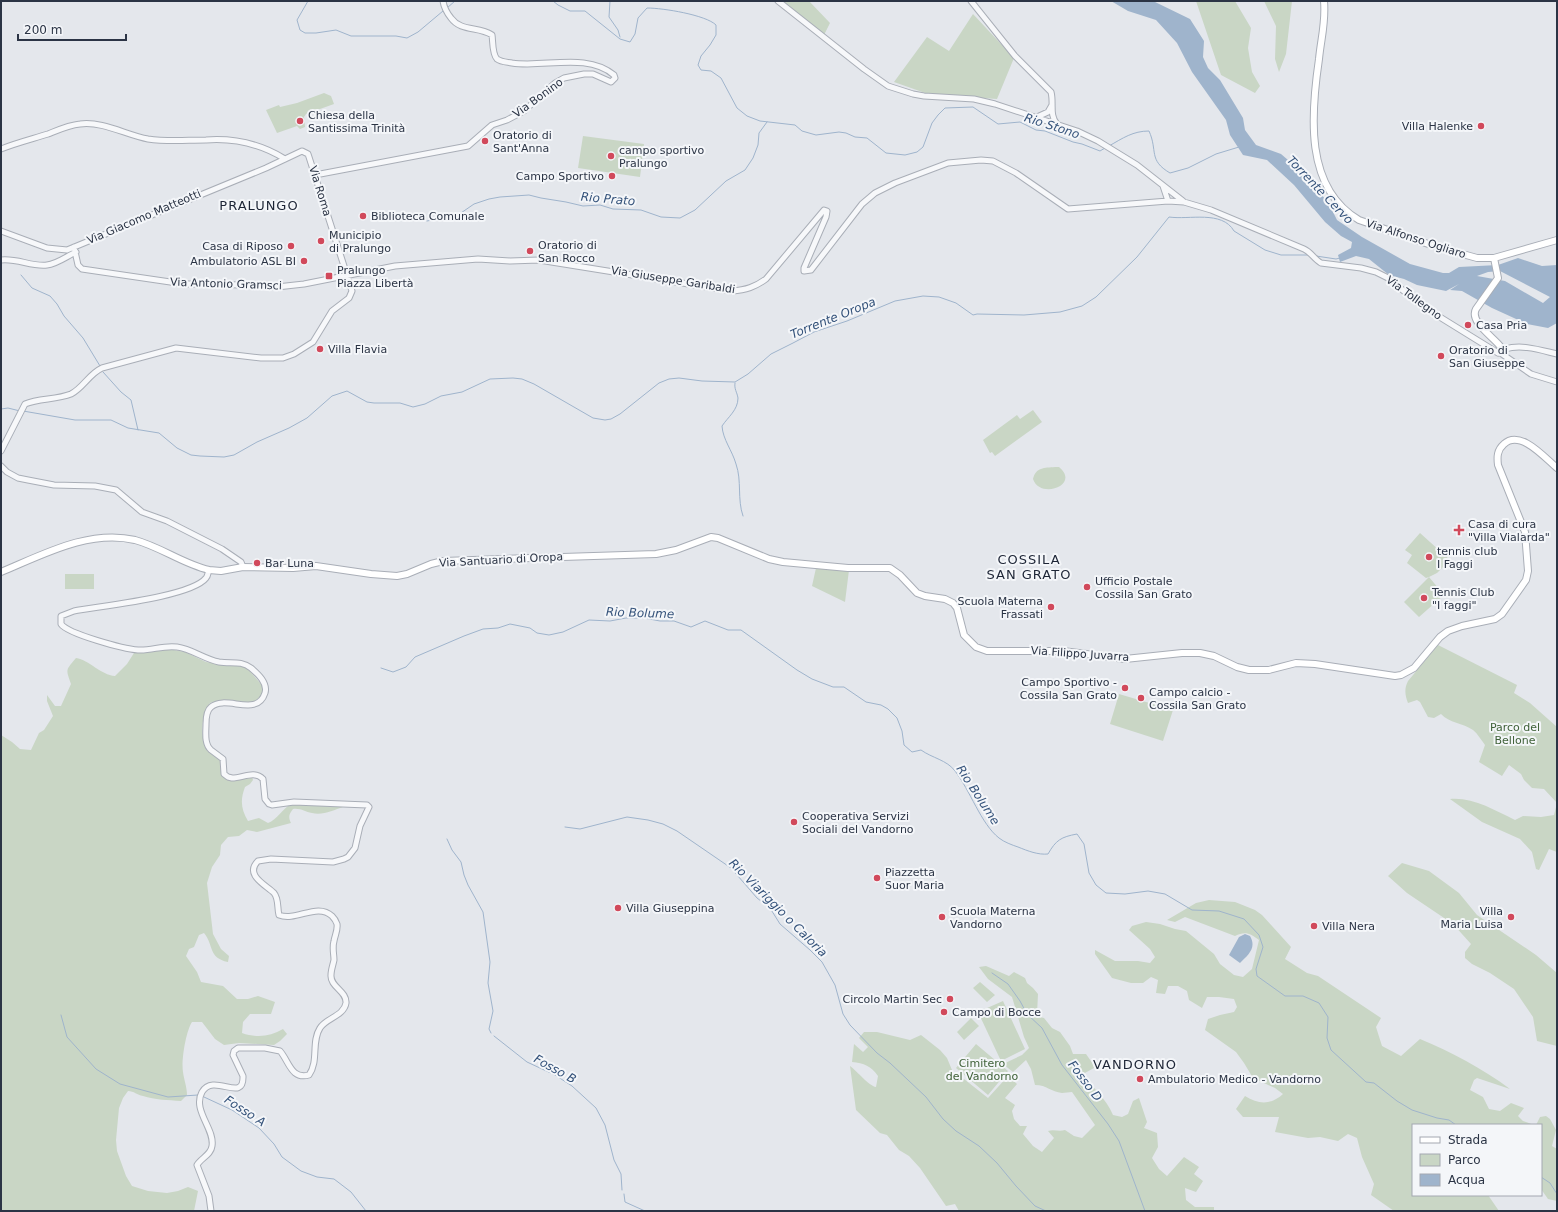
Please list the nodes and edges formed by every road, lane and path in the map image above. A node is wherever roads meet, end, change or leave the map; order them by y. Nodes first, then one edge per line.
1 (778, 1) edge
2 (971, 1) edge
3 (1324, 1) edge
4 (443, 4) edge
5 (1050, 113) junction
6 (1037, 118) junction
7 (1047, 121) junction
8 (1060, 126) junction
9 (1, 149) edge
10 (285, 158) junction
11 (315, 175) junction
12 (1168, 192) junction
13 (1168, 201) junction
14 (1158, 202) junction
15 (1184, 202) junction
16 (1, 231) edge
17 (1557, 240) edge
18 (75, 249) junction
19 (1, 260) edge
20 (1494, 260) junction
21 (346, 276) junction
22 (1500, 350) junction
23 (1557, 354) edge
24 (1557, 382) edge
25 (1, 451) edge
26 (1, 466) edge
27 (1557, 468) edge
28 (243, 567) junction
29 (890, 568) joint
30 (209, 570) junction
31 (1, 572) edge
32 (211, 1211) edge

1 - 6 street
2 - 5 street
3 - 20 main road, Via Alfonso Ogliaro
4 - 11 street, Via Bonino
5 - 6 street
5 - 7 street
5 - 8 street
6 - 7 street
7 - 8 street
8 - 12 street
9 - 10 street
10 - 11 street, Via Roma
10 - 18 street, Via Giacomo Matteotti
11 - 21 street, Via Roma
12 - 13 street
12 - 14 street
12 - 15 street
13 - 14 street, Via Giuseppe Garibaldi
13 - 15 street, Via Giuseppe Garibaldi
14 - 21 street, Via Giuseppe Garibaldi
15 - 22 street, Via Tollegno
16 - 18 street, Via Giacomo Matteotti
17 - 20 main road, Via Alfonso Ogliaro
18 - 19 street
18 - 21 street, Via Antonio Gramsci
20 - 22 main road
21 - 25 street, Via Roma
22 - 23 street
22 - 24 street
26 - 28 street
27 - 29 main road, Via Filippo Juvarra
28 - 29 main road, Via Santuario di Oropa
28 - 30 main road, Via Santuario di Oropa
30 - 31 main road, Via Santuario di Oropa
30 - 32 street

